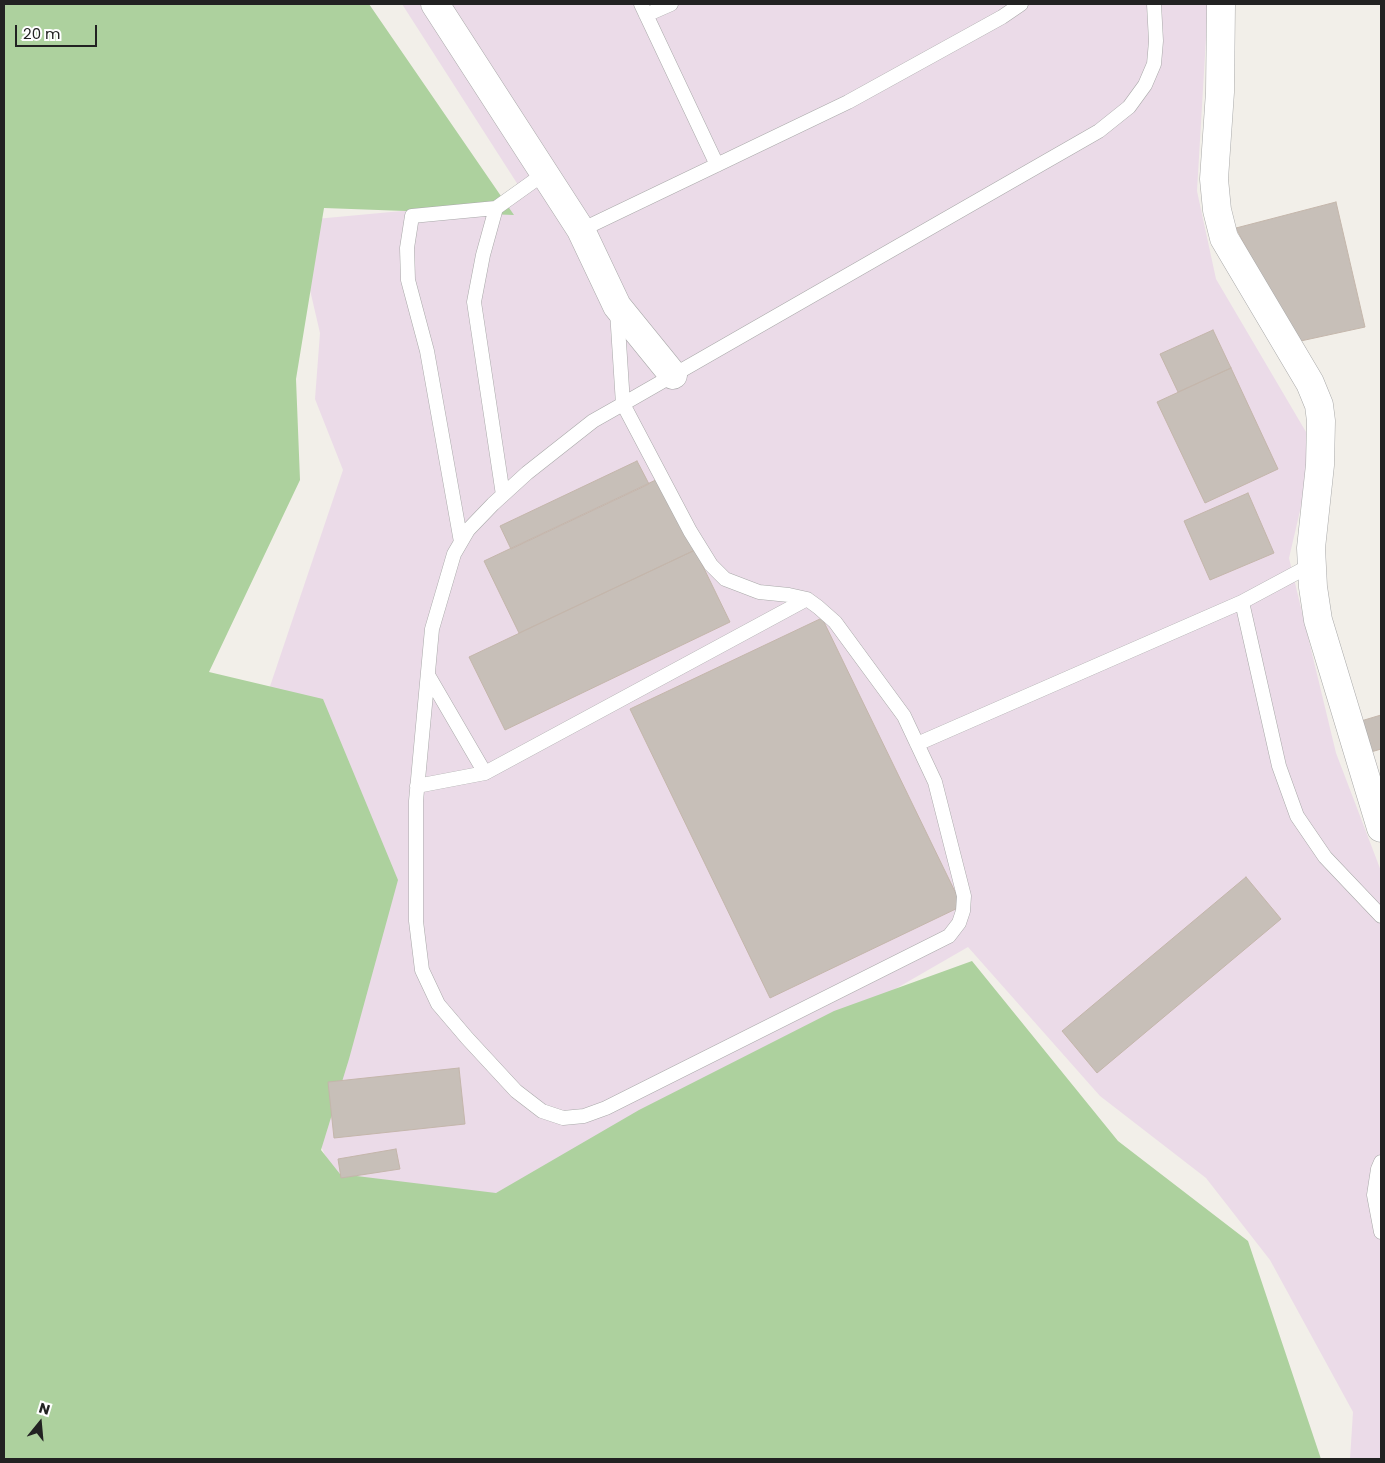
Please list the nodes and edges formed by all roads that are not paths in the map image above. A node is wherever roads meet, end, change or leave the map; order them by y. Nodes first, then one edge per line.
1 (435, 4) edge
2 (670, 4) edge
3 (1021, 4) edge
4 (1154, 4) edge
5 (1221, 4) edge
6 (644, 9) edge
7 (717, 165) junction
8 (545, 173) junction
9 (496, 208) junction
10 (581, 230) junction
11 (617, 306) junction
12 (673, 375) junction
13 (623, 404) junction
14 (503, 495) junction
15 (461, 542) junction
16 (1311, 565) junction
17 (807, 599) junction
18 (1242, 602) junction
19 (428, 675) junction
20 (917, 744) junction
21 (485, 773) junction
22 (418, 786) junction
23 (1381, 828) edge
24 (1381, 916) edge
25 (1381, 1162) edge
26 (1381, 1232) edge

1 - 8 street
2 - 6 lane
3 - 7 lane
4 - 12 lane
5 - 16 street
6 - 7 lane
7 - 10 lane
8 - 9 lane
8 - 10 street
9 - 14 lane
9 - 15 lane
10 - 11 street
11 - 12 street
11 - 13 lane
12 - 13 lane
13 - 14 lane
13 - 17 lane
14 - 15 lane
15 - 19 lane
16 - 18 lane
16 - 23 street
17 - 20 lane
17 - 21 lane
18 - 20 lane
18 - 24 lane
19 - 21 lane
19 - 22 lane
20 - 22 lane
21 - 22 lane
25 - 26 lane

